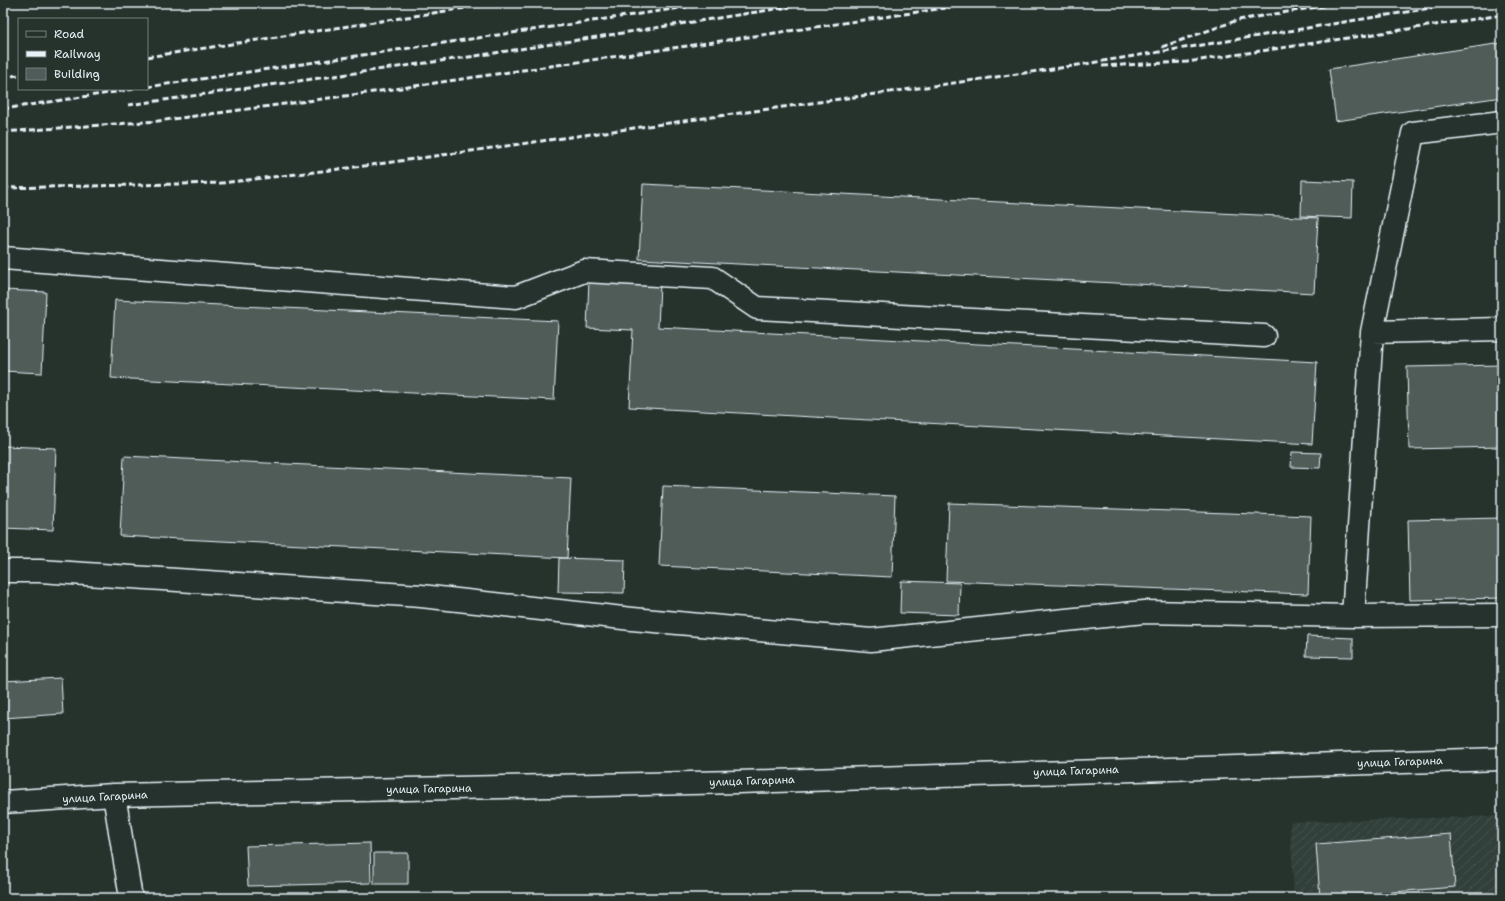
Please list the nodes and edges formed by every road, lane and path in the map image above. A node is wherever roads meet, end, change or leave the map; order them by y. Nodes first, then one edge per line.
1 (1502, 122) edge
2 (3, 258) edge
3 (1502, 329) edge
4 (1372, 332) junction
5 (1264, 336) dead end
6 (3, 571) edge
7 (1502, 615) edge
8 (1353, 616) junction
9 (1502, 759) edge
10 (114, 796) junction
11 (3, 802) edge
12 (131, 898) edge

1 - 4 street
2 - 5 street
3 - 4 street
4 - 8 street
6 - 8 street
7 - 8 street
9 - 10 street, улица Гагарина
10 - 11 street, улица Гагарина
10 - 12 street

